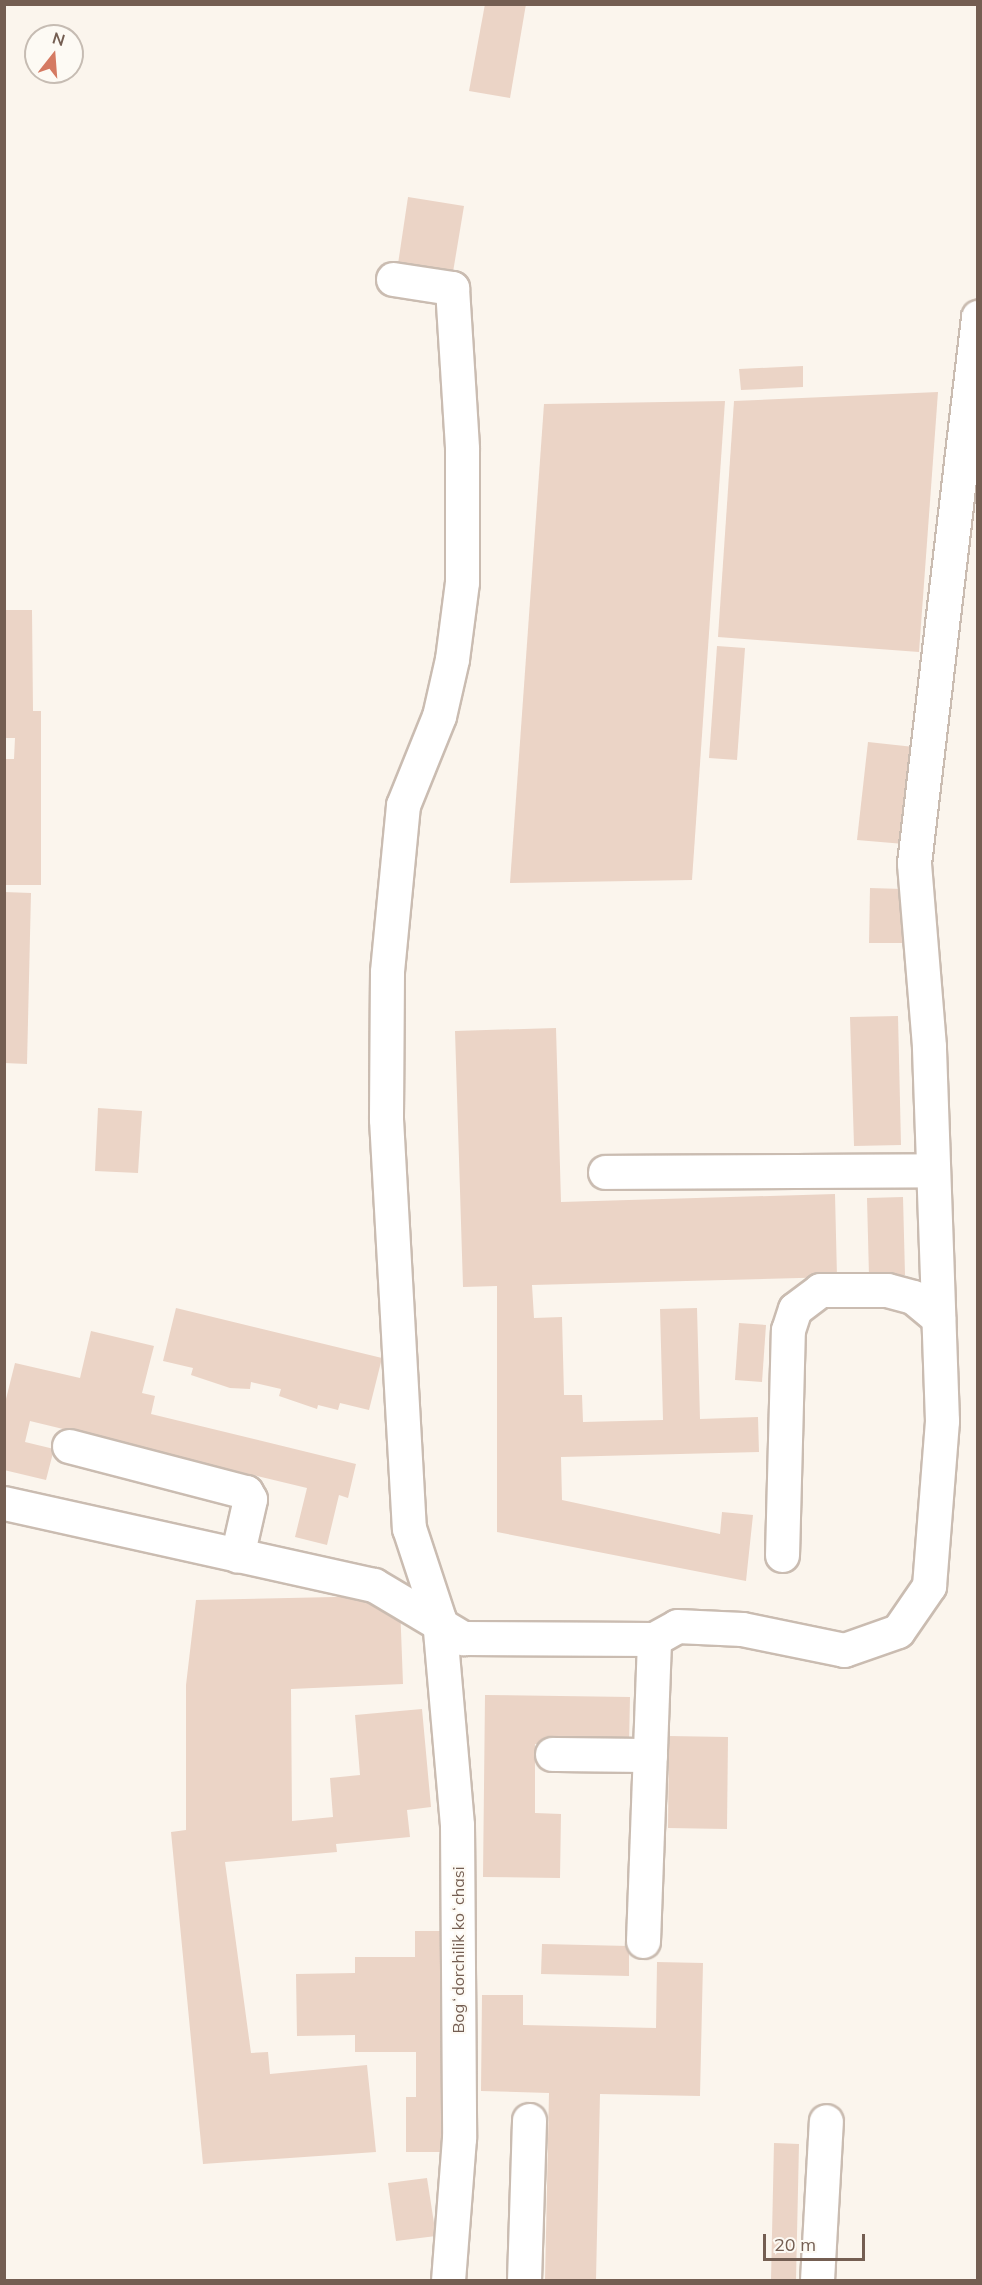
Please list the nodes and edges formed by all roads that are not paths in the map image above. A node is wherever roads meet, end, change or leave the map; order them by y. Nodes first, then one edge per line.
1 (393, 279) dead end
2 (978, 317) edge
3 (933, 1170) junction
4 (605, 1172) dead end
5 (938, 1318) junction
6 (69, 1446) dead end
7 (4, 1503) edge
8 (782, 1555) dead end
9 (237, 1557) junction
10 (439, 1619) junction
11 (654, 1639) junction
12 (552, 1754) dead end
13 (650, 1755) junction
14 (643, 1941) dead end
15 (529, 2120) dead end
16 (825, 2121) dead end
17 (448, 2280) edge
18 (524, 2280) edge
19 (817, 2280) edge

1 - 10 lane, Bogʻdorchilik koʻchasi
2 - 3 lane
3 - 4 lane
3 - 5 lane
5 - 8 lane
5 - 11 lane
6 - 9 lane
7 - 9 lane
9 - 10 lane
10 - 11 lane
10 - 17 lane, Bogʻdorchilik koʻchasi
11 - 13 lane
12 - 13 lane
13 - 14 lane
15 - 18 lane
16 - 19 lane

